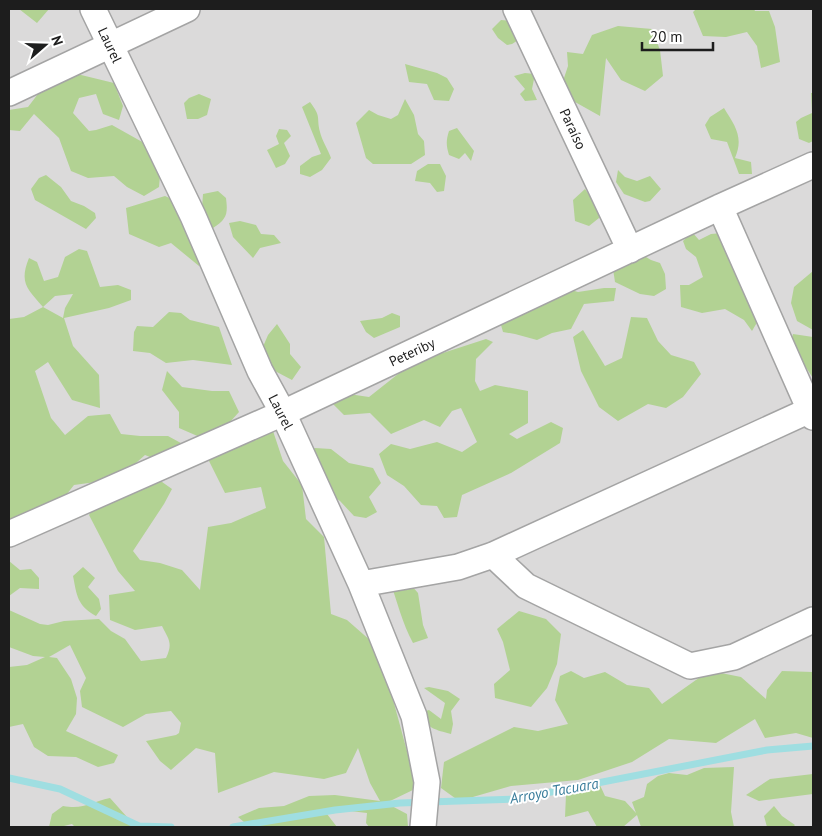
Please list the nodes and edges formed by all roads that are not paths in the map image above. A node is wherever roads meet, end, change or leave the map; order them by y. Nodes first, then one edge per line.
1 (94, 9) edge
2 (187, 9) edge
3 (516, 9) edge
4 (110, 45) junction
5 (9, 93) edge
6 (813, 165) edge
7 (720, 207) junction
8 (630, 250) junction
9 (283, 413) junction
10 (812, 414) edge
11 (9, 534) edge
12 (493, 555) junction
13 (361, 584) junction
14 (813, 620) edge
15 (423, 827) edge

1 - 4 street, Laurel
2 - 4 street
3 - 8 street, Paraíso
4 - 5 street
4 - 9 street, Laurel
6 - 7 street, Peteriby
7 - 8 street, Peteriby
7 - 10 street
8 - 9 street, Peteriby
9 - 11 street, Peteriby
9 - 13 street, Laurel
10 - 12 street
12 - 13 street
12 - 14 street
13 - 15 street, Laurel

